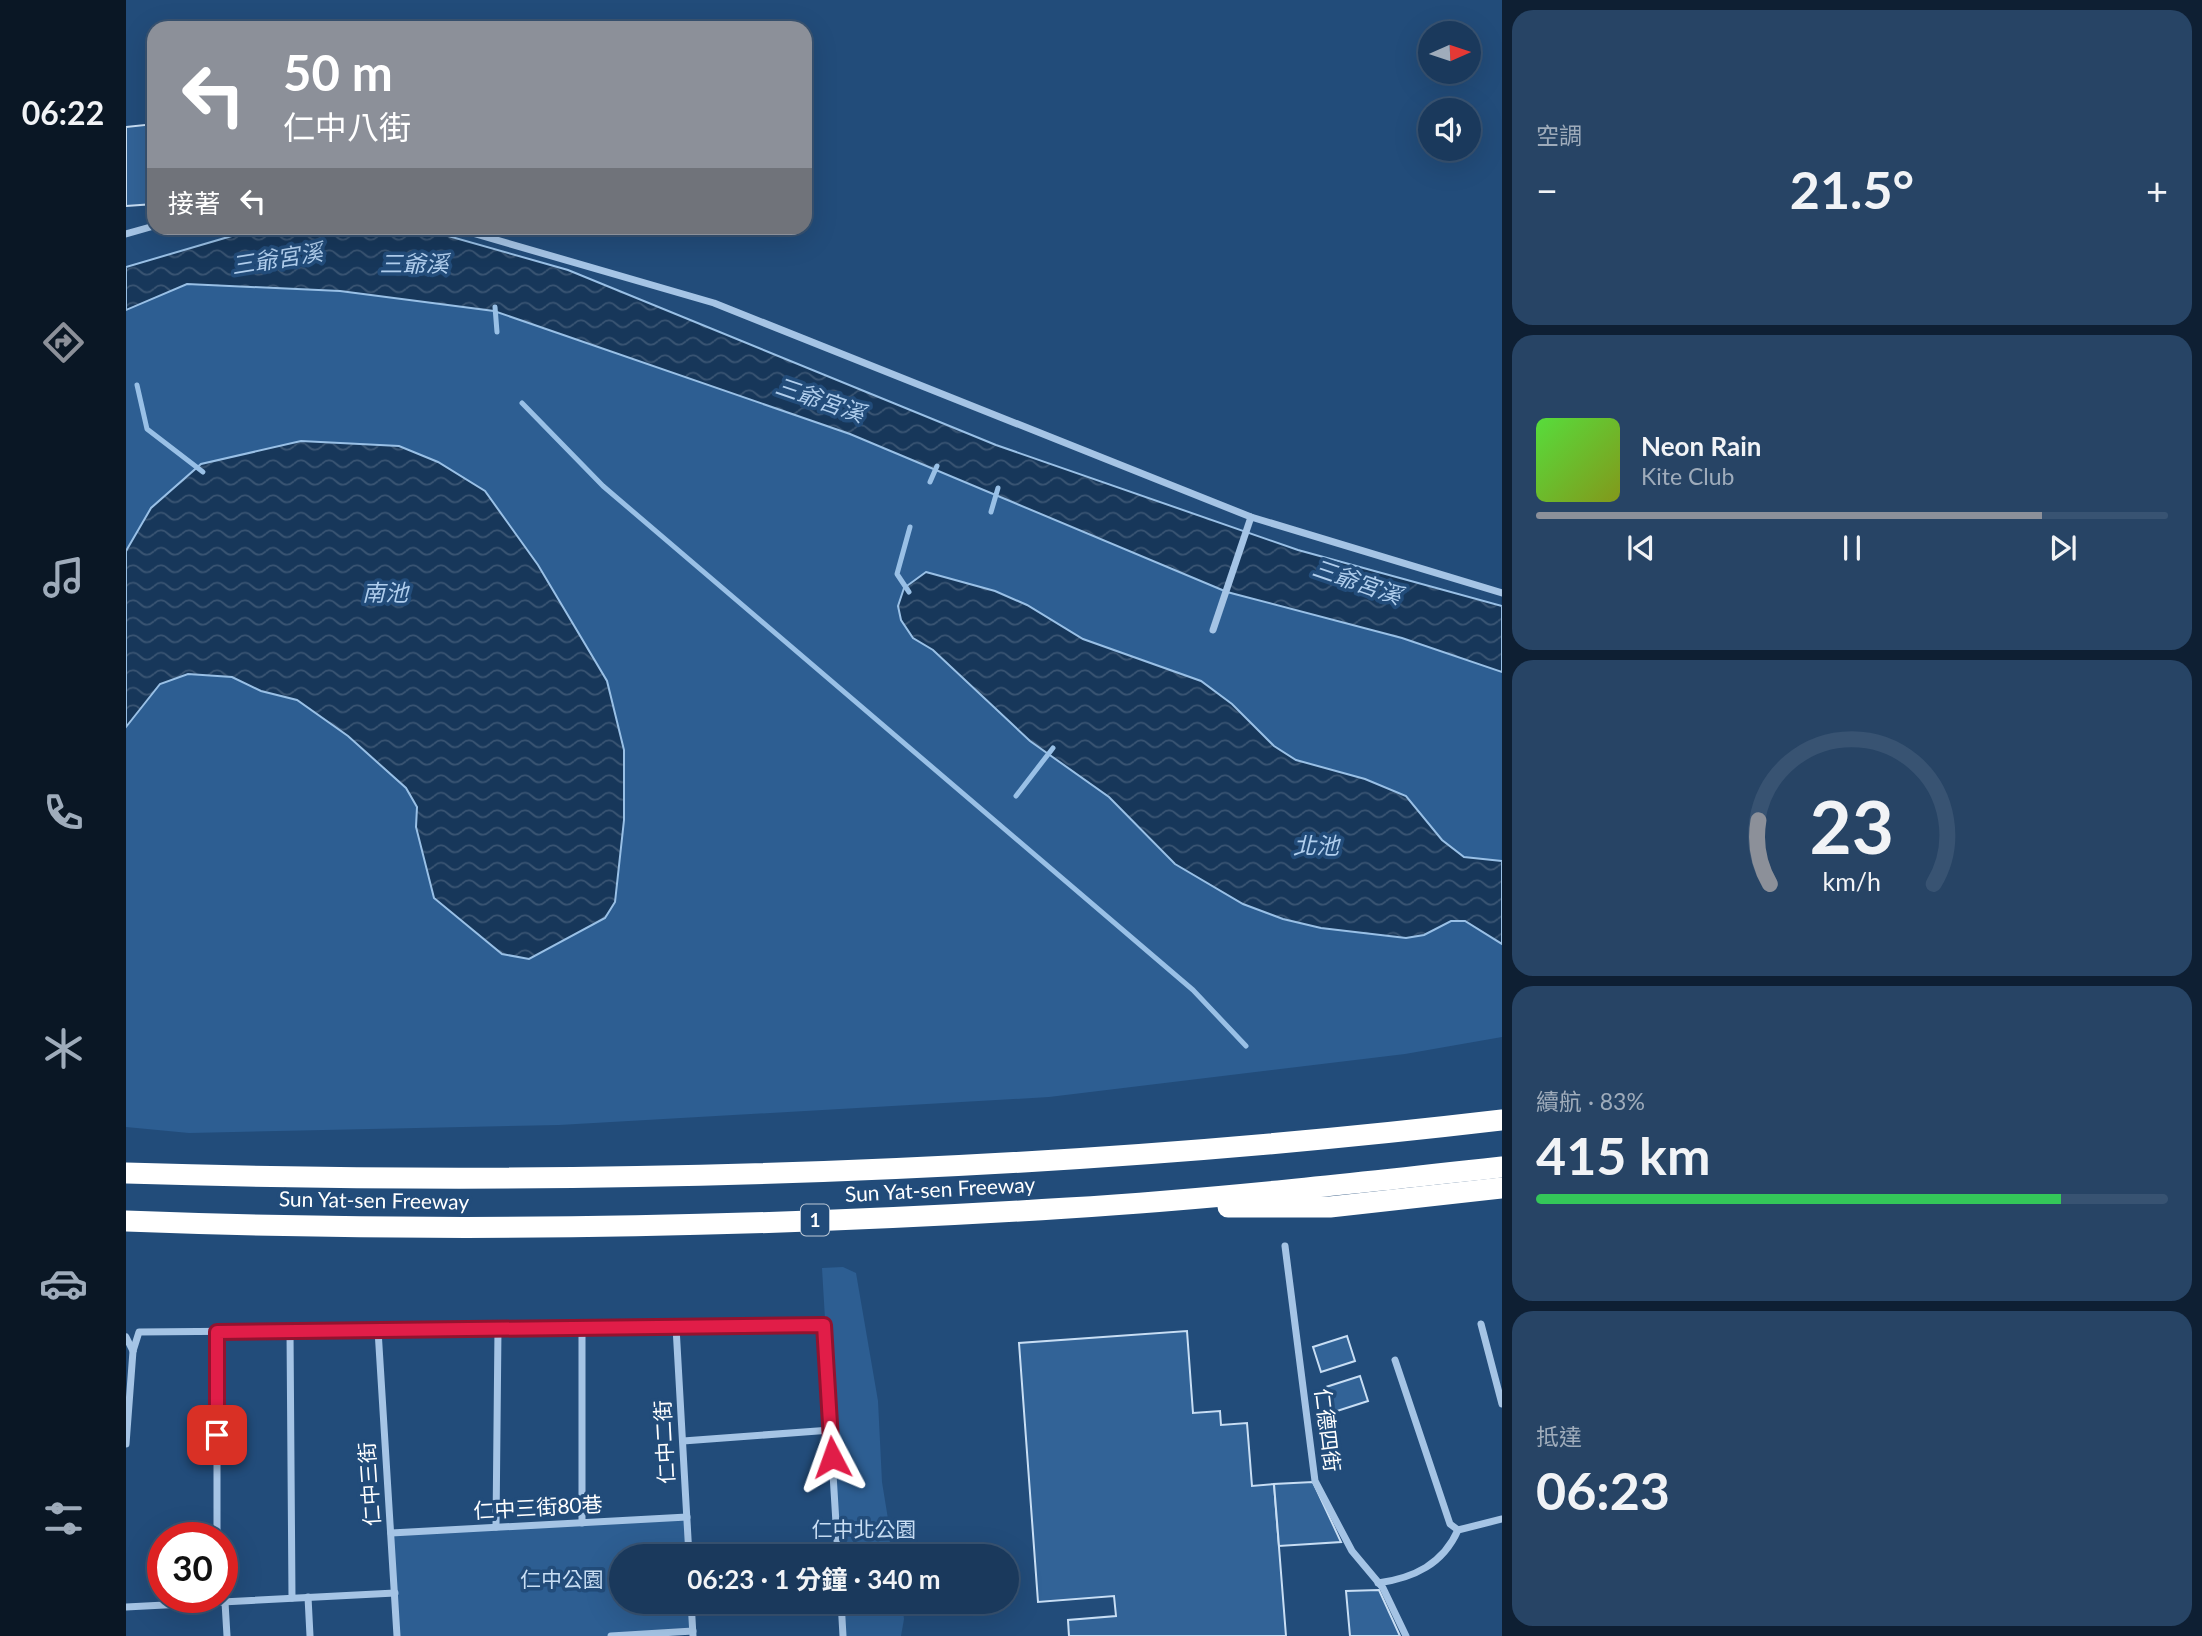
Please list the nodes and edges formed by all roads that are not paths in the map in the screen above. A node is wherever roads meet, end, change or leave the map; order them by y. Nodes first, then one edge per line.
1 (147, 228) edge
2 (126, 234) edge
3 (479, 235) edge
4 (1251, 517) junction
5 (1502, 593) edge
6 (1213, 630) dead end
7 (1502, 1105) edge
8 (1502, 1120) edge
9 (1323, 1141) junction
10 (1502, 1167) edge
11 (126, 1173) edge
12 (1502, 1188) edge
13 (1072, 1208) junction
14 (126, 1221) edge
15 (1285, 1246) dead end
16 (1482, 1324) dead end
17 (677, 1327) junction
18 (582, 1328) junction
19 (498, 1329) junction
20 (378, 1330) junction
21 (290, 1331) junction
22 (217, 1332) junction
23 (126, 1337) edge
24 (133, 1351) junction
25 (1395, 1360) dead end
26 (1502, 1404) edge
27 (831, 1430) junction
28 (683, 1441) junction
29 (126, 1444) edge
30 (687, 1517) junction
31 (1502, 1519) edge
32 (217, 1522) edge
33 (582, 1523) junction
34 (496, 1527) junction
35 (1458, 1530) junction
36 (391, 1533) junction
37 (688, 1544) edge
38 (837, 1544) edge
39 (1378, 1583) junction
40 (395, 1593) junction
41 (308, 1597) junction
42 (292, 1598) junction
43 (238, 1600) edge
44 (147, 1605) edge
45 (126, 1607) edge
46 (223, 1613) edge
47 (692, 1614) edge
48 (842, 1614) edge
49 (693, 1633) edge
50 (228, 1636) edge
51 (310, 1636) edge
52 (397, 1636) edge
53 (611, 1636) edge
54 (843, 1636) edge
55 (1406, 1636) edge

1 - 2 street
3 - 4 street
4 - 5 street
4 - 6 street
7 - 9 highway
8 - 9 highway, Sun Yat-sen Freeway / 1
9 - 11 highway, Sun Yat-sen Freeway / 1
10 - 13 highway, Sun Yat-sen Freeway / 1
12 - 13 highway
13 - 14 highway, Sun Yat-sen Freeway / 1
15 - 39 street, 仁德四街
16 - 26 street
17 - 18 street
17 - 27 street
17 - 28 street, 仁中二街
18 - 19 street
18 - 33 street
19 - 20 street
19 - 34 street
20 - 21 street
20 - 36 street, 仁中三街
21 - 22 street
21 - 42 street
22 - 24 street
22 - 32 street
23 - 24 street
24 - 29 street
25 - 35 street
27 - 28 street
27 - 38 street
28 - 30 street, 仁中二街
30 - 33 street, 仁中三街80巷
30 - 37 street, 仁中二街
31 - 35 street
33 - 34 street, 仁中三街80巷
34 - 36 street, 仁中三街80巷
35 - 39 street
36 - 40 street, 仁中三街
39 - 55 street, 仁德四街
40 - 41 street
40 - 52 street, 仁中三街
41 - 42 street
41 - 51 street
42 - 43 street
44 - 45 street
46 - 50 street
47 - 49 street
48 - 54 street
49 - 53 street

